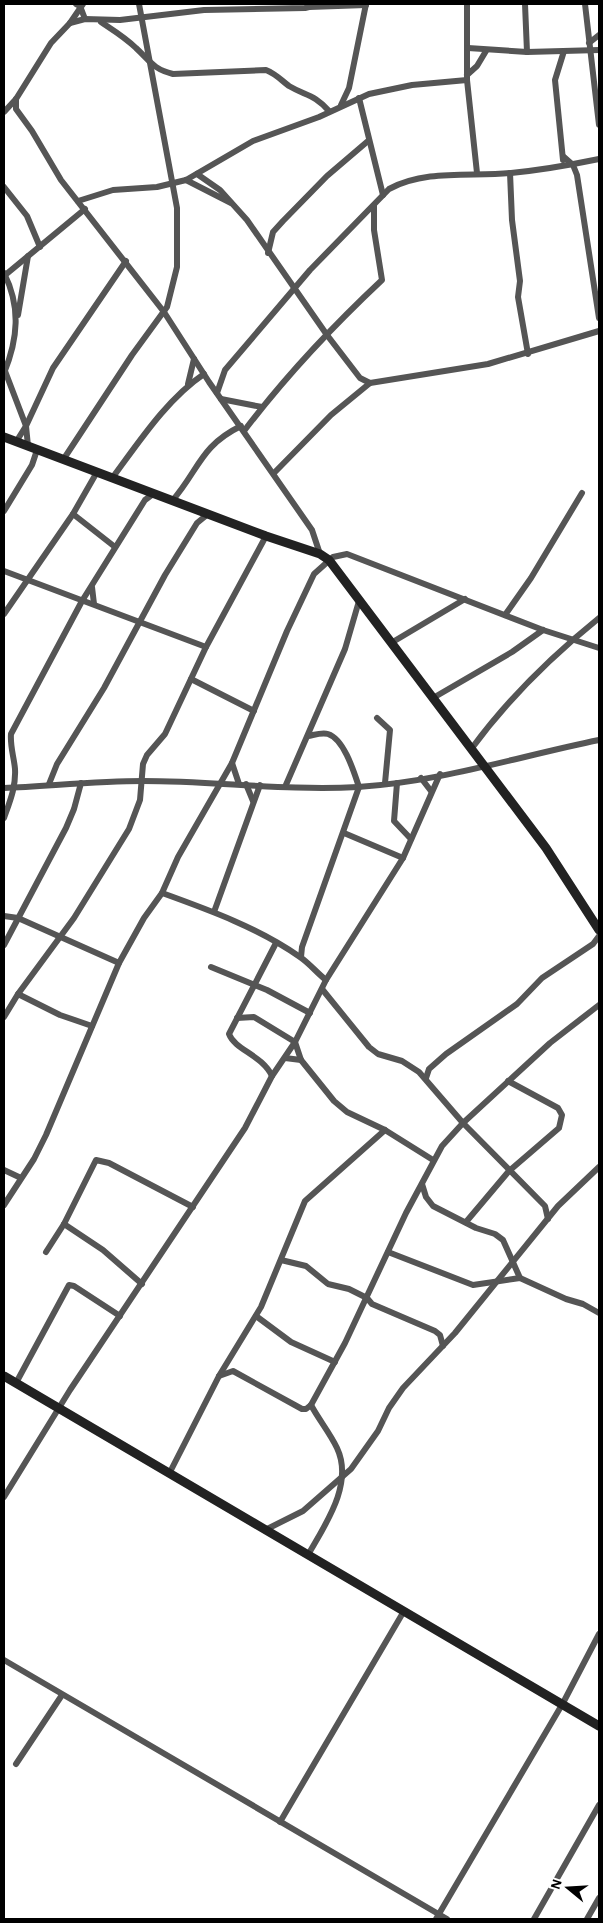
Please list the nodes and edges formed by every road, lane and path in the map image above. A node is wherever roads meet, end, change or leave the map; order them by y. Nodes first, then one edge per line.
1 (139, 4) edge
2 (366, 4) edge
3 (467, 4) edge
4 (525, 4) edge
5 (585, 4) edge
6 (80, 5) edge
7 (310, 5) edge
8 (141, 18) junction
9 (85, 19) junction
10 (70, 22) junction
11 (102, 22) junction
12 (599, 35) edge
13 (590, 47) junction
14 (468, 48) junction
15 (486, 50) junction
16 (599, 50) edge
17 (527, 52) junction
18 (564, 52) junction
19 (149, 63) junction
20 (467, 78) junction
21 (359, 98) junction
22 (16, 99) junction
23 (341, 105) junction
24 (16, 109) junction
25 (5, 111) edge
26 (329, 111) junction
27 (599, 126) edge
28 (368, 141) junction
29 (564, 157) junction
30 (599, 159) edge
31 (573, 165) junction
32 (562, 166) junction
33 (209, 168) junction
34 (477, 173) junction
35 (510, 173) junction
36 (197, 174) junction
37 (186, 180) junction
38 (210, 181) junction
39 (172, 184) junction
40 (4, 187) edge
41 (382, 195) junction
42 (78, 201) junction
43 (234, 205) junction
44 (374, 206) junction
45 (85, 209) junction
46 (40, 247) junction
47 (268, 253) junction
48 (28, 256) junction
49 (126, 261) junction
50 (4, 274) edge
51 (294, 289) junction
52 (164, 312) junction
53 (599, 318) edge
54 (17, 324) junction
55 (599, 331) edge
56 (328, 335) junction
57 (528, 354) junction
58 (6, 359) edge
59 (194, 359) junction
60 (225, 370) junction
61 (4, 372) edge
62 (204, 374) junction
63 (360, 378) junction
64 (209, 382) junction
65 (188, 384) junction
66 (370, 384) junction
67 (359, 390) junction
68 (219, 396) junction
69 (262, 406) junction
70 (26, 426) junction
71 (242, 428) junction
72 (4, 437) edge
73 (16, 442) junction
74 (33, 448) junction
75 (63, 460) junction
76 (97, 472) junction
77 (274, 473) junction
78 (113, 477) junction
79 (582, 493) dead end
80 (148, 495) junction
81 (172, 501) junction
82 (197, 510) junction
83 (4, 511) edge
84 (73, 514) junction
85 (208, 514) junction
86 (197, 522) junction
87 (266, 536) junction
88 (115, 547) junction
89 (320, 554) junction
90 (329, 560) junction
91 (4, 571) edge
92 (29, 580) junction
93 (92, 587) junction
94 (466, 599) junction
95 (82, 601) junction
96 (359, 601) junction
97 (94, 604) junction
98 (4, 614) edge
99 (505, 615) junction
100 (599, 618) edge
101 (139, 621) junction
102 (543, 630) junction
103 (571, 640) junction
104 (391, 643) junction
105 (206, 647) junction
106 (599, 648) edge
107 (191, 679) junction
108 (433, 698) junction
109 (254, 711) junction
110 (377, 718) dead end
111 (308, 736) junction
112 (599, 740) edge
113 (472, 748) junction
114 (232, 763) junction
115 (485, 766) junction
116 (440, 774) junction
117 (421, 778) junction
118 (141, 781) junction
119 (127, 782) junction
120 (397, 782) junction
121 (80, 783) junction
122 (220, 783) junction
123 (385, 783) junction
124 (49, 784) junction
125 (242, 784) junction
126 (260, 785) junction
127 (15, 787) junction
128 (285, 787) junction
129 (359, 787) junction
130 (4, 788) edge
131 (140, 792) junction
132 (432, 792) junction
133 (253, 801) junction
134 (4, 818) edge
135 (344, 833) junction
136 (411, 839) junction
137 (403, 858) junction
138 (162, 893) junction
139 (214, 912) junction
140 (4, 916) edge
141 (18, 918) junction
142 (599, 930) edge
143 (599, 936) edge
144 (60, 938) junction
145 (276, 944) junction
146 (4, 945) edge
147 (302, 947) junction
148 (294, 953) junction
149 (301, 957) junction
150 (119, 962) junction
151 (212, 967) dead end
152 (326, 980) junction
153 (255, 985) junction
154 (322, 989) junction
155 (18, 994) junction
156 (599, 1005) edge
157 (310, 1013) junction
158 (4, 1017) edge
159 (237, 1018) junction
160 (92, 1026) junction
161 (295, 1042) junction
162 (285, 1058) junction
163 (301, 1060) junction
164 (267, 1065) junction
165 (279, 1065) junction
166 (429, 1069) junction
167 (419, 1072) junction
168 (272, 1076) junction
169 (426, 1078) junction
170 (508, 1081) junction
171 (463, 1123) junction
172 (385, 1130) junction
173 (433, 1160) junction
174 (599, 1167) edge
175 (4, 1170) edge
176 (509, 1171) junction
177 (21, 1178) junction
178 (422, 1184) junction
179 (540, 1201) junction
180 (4, 1205) edge
181 (558, 1206) junction
182 (193, 1208) junction
183 (548, 1219) junction
184 (466, 1222) junction
185 (64, 1224) junction
186 (46, 1252) dead end
187 (388, 1252) junction
188 (281, 1260) junction
189 (514, 1262) junction
190 (520, 1278) junction
191 (499, 1280) junction
192 (142, 1284) junction
193 (367, 1298) junction
194 (599, 1313) edge
195 (120, 1316) junction
196 (256, 1316) junction
197 (443, 1346) junction
198 (335, 1362) junction
199 (4, 1376) edge
200 (219, 1376) junction
201 (16, 1383) junction
202 (311, 1405) junction
203 (58, 1409) junction
204 (169, 1474) junction
205 (341, 1480) junction
206 (4, 1497) edge
207 (266, 1530) junction
208 (308, 1555) junction
209 (404, 1611) junction
210 (599, 1634) edge
211 (4, 1660) edge
212 (62, 1695) junction
213 (562, 1703) junction
214 (599, 1726) edge
215 (16, 1764) dead end
216 (599, 1805) edge
217 (280, 1822) junction
218 (599, 1898) edge
219 (438, 1917) edge
220 (447, 1919) edge
221 (534, 1919) edge
222 (587, 1919) edge

1 - 8 street
2 - 7 street
2 - 23 street
3 - 14 street
4 - 17 street
5 - 13 street
6 - 9 street
6 - 10 street
7 - 8 street
8 - 11 street
8 - 19 street
9 - 10 street
9 - 11 street
10 - 22 street
11 - 19 street
12 - 13 street
13 - 16 street
13 - 18 street
13 - 27 street
14 - 15 street
14 - 20 street
15 - 17 street
15 - 20 street
17 - 18 street
18 - 29 street
19 - 26 street
19 - 39 street
20 - 21 street
20 - 34 street
21 - 23 street
21 - 28 street
22 - 24 street
22 - 25 street
23 - 26 street
24 - 25 street
24 - 42 street
26 - 33 street
28 - 41 street
28 - 47 street
29 - 31 street
29 - 32 street
30 - 31 street
31 - 32 street
31 - 53 street
32 - 35 street
33 - 36 street
33 - 38 street
34 - 35 street
34 - 41 street
35 - 57 street
36 - 37 street
36 - 38 street
37 - 39 street
37 - 43 street
38 - 43 street
39 - 42 street
39 - 52 street
40 - 46 street
41 - 44 street
42 - 45 street
43 - 47 street
44 - 51 street
44 - 56 street
45 - 46 street
45 - 49 street
46 - 48 street
47 - 51 street
48 - 50 street
48 - 54 street
49 - 52 street
49 - 70 street
50 - 54 street
51 - 56 street
51 - 60 street
52 - 59 street
52 - 75 street
54 - 58 street
55 - 57 street
56 - 63 street
56 - 69 street
57 - 66 street
58 - 61 street
59 - 62 street
59 - 65 street
60 - 64 street
60 - 68 street
61 - 70 street
62 - 64 street
62 - 65 street
63 - 66 street
63 - 67 street
64 - 68 street
65 - 78 street
66 - 67 street
67 - 77 street
68 - 69 street
68 - 71 street
69 - 71 street
70 - 73 street
70 - 74 street
71 - 77 street
71 - 81 street
72 - 73 street
73 - 74 street
74 - 75 street
74 - 83 street
75 - 76 street
76 - 78 street
76 - 84 street
77 - 89 street
78 - 80 street
79 - 99 street
80 - 81 street
80 - 88 street
81 - 82 street
82 - 85 street
82 - 86 street
84 - 88 street
84 - 92 street
85 - 86 street
85 - 87 street
86 - 101 street
87 - 89 street
87 - 105 street
88 - 93 street
89 - 90 street
90 - 94 street
90 - 96 street
90 - 109 street
91 - 92 street
92 - 95 street
92 - 98 street
93 - 95 street
93 - 97 street
94 - 99 street
94 - 104 street
95 - 97 street
95 - 127 street
96 - 104 street
96 - 111 street
97 - 101 street
99 - 102 street
100 - 103 street
101 - 105 street
101 - 124 street
102 - 103 street
102 - 108 street
103 - 106 street
103 - 113 street
104 - 108 street
105 - 107 street
107 - 109 street
107 - 118 street
108 - 113 street
109 - 114 street
110 - 123 street
111 - 128 street
111 - 129 street
112 - 115 street
113 - 115 street
114 - 122 street
114 - 125 street
115 - 116 street
115 - 142 street
116 - 117 street
116 - 132 street
117 - 120 street
117 - 132 street
118 - 119 street
118 - 122 street
118 - 131 street
119 - 121 street
119 - 131 street
120 - 123 street
120 - 136 street
121 - 124 street
121 - 141 street
122 - 125 street
122 - 138 street
123 - 129 street
124 - 127 street
125 - 126 street
125 - 133 street
126 - 128 street
126 - 133 street
127 - 130 street
127 - 134 street
128 - 129 street
129 - 135 street
131 - 144 street
132 - 136 street
133 - 139 street
135 - 137 street
135 - 147 street
136 - 137 street
137 - 152 street
138 - 139 street
138 - 150 street
139 - 145 street
140 - 141 street
141 - 144 street
141 - 146 street
143 - 166 street
144 - 150 street
144 - 155 street
145 - 148 street
145 - 153 street
147 - 148 street
147 - 149 street
148 - 149 street
149 - 152 street
150 - 160 street
151 - 153 street
152 - 154 street
153 - 157 street
153 - 159 street
154 - 157 street
154 - 167 street
155 - 158 street
155 - 160 street
156 - 170 street
157 - 161 street
159 - 161 street
159 - 164 street
160 - 177 street
161 - 162 street
161 - 163 street
162 - 163 street
162 - 165 street
163 - 172 street
164 - 165 street
164 - 168 street
165 - 168 street
166 - 167 street
166 - 169 street
167 - 169 street
168 - 182 street
169 - 171 street
170 - 171 street
170 - 176 street
171 - 173 street
171 - 176 street
172 - 173 street
172 - 188 street
173 - 178 street
174 - 181 street
175 - 177 street
176 - 179 street
176 - 184 street
177 - 180 street
178 - 184 street
178 - 187 street
179 - 181 street
179 - 183 street
181 - 183 street
182 - 185 street
182 - 192 street
183 - 189 street
184 - 189 street
185 - 186 street
185 - 192 street
187 - 191 street
187 - 193 street
188 - 193 street
188 - 196 street
189 - 190 street
189 - 191 street
190 - 191 street
190 - 194 street
191 - 197 street
192 - 195 street
193 - 197 street
193 - 198 street
195 - 201 street
195 - 203 street
196 - 198 street
196 - 200 street
197 - 205 street
198 - 202 street
199 - 201 street
200 - 202 street
200 - 204 street
201 - 203 street
202 - 205 street
203 - 204 street
203 - 206 street
204 - 207 street
205 - 207 street
205 - 208 street
207 - 208 street
208 - 209 street
209 - 213 street
209 - 217 street
210 - 213 street
211 - 212 street
212 - 215 street
212 - 217 street
213 - 214 street
213 - 219 street
216 - 221 street
217 - 219 street
218 - 222 street
219 - 220 street

